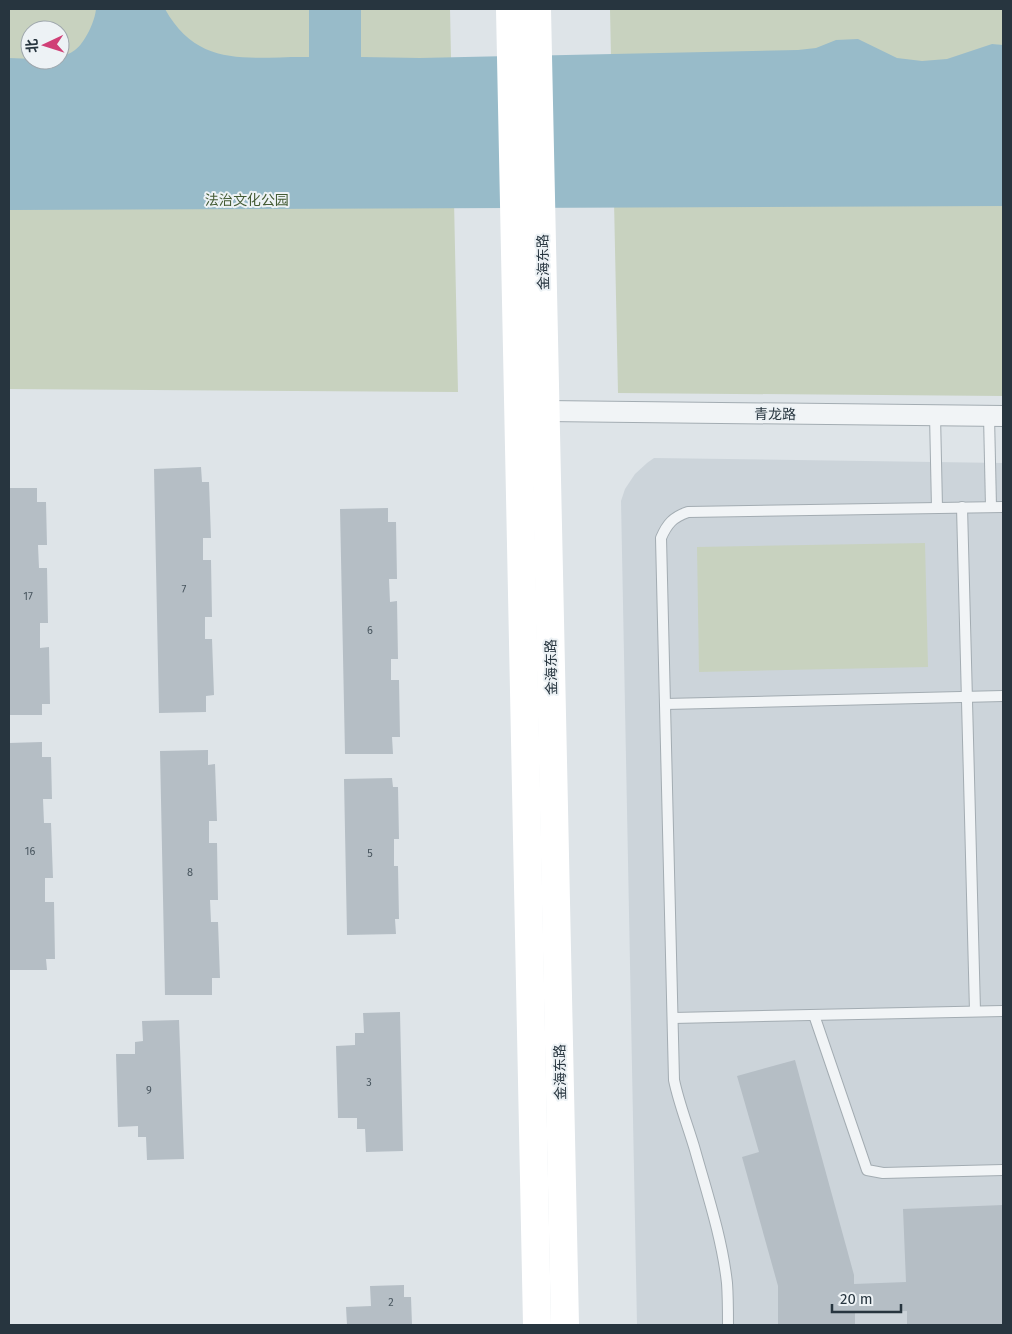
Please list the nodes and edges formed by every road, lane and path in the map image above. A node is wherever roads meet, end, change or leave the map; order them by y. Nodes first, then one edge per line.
1 (510, 9) edge
2 (538, 9) edge
3 (546, 411) junction
4 (935, 416) junction
5 (996, 416) edge
6 (962, 507) junction
7 (991, 507) junction
8 (1003, 507) edge
9 (937, 508) junction
10 (1003, 696) edge
11 (967, 697) junction
12 (665, 704) junction
13 (975, 1011) junction
14 (1003, 1011) edge
15 (814, 1015) junction
16 (673, 1018) junction
17 (1003, 1170) edge
18 (537, 1325) edge
19 (565, 1325) edge
20 (728, 1325) edge

1 - 18 main road, 金海东路
2 - 3 main road, 金海东路
3 - 4 street, 青龙路
3 - 19 main road, 金海东路
4 - 5 street, 青龙路
4 - 9 lane
5 - 7 lane
6 - 7 lane
6 - 9 lane
6 - 11 lane
7 - 8 lane
9 - 12 lane
10 - 11 lane
11 - 12 lane
11 - 13 lane
12 - 16 lane
13 - 14 lane
13 - 15 lane
15 - 16 lane
15 - 17 lane
16 - 20 lane

